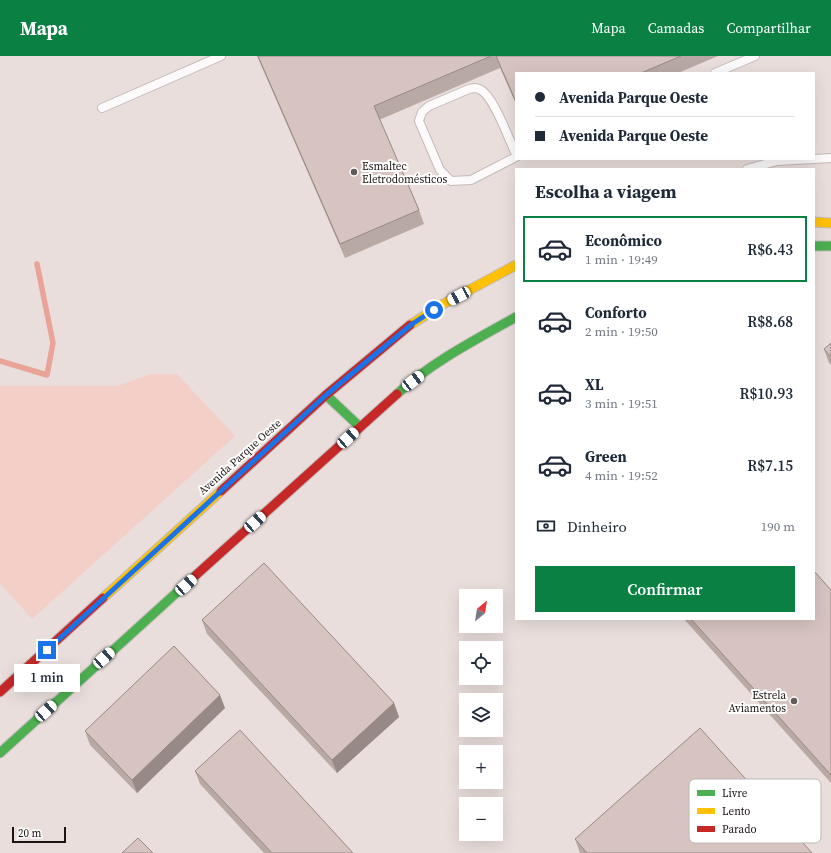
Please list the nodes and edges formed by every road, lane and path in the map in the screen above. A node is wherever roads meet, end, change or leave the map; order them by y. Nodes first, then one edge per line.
1 (221, 56) edge
2 (755, 56) edge
3 (717, 72) edge
4 (102, 108) dead end
5 (515, 154) edge
6 (515, 157) edge
7 (831, 158) edge
8 (815, 159) edge
9 (795, 160) edge
10 (751, 168) edge
11 (815, 222) edge
12 (831, 223) edge
13 (815, 246) edge
14 (831, 246) edge
15 (515, 266) edge
16 (515, 318) edge
17 (326, 395) junction
18 (360, 427) junction
19 (0, 692) edge
20 (0, 753) edge

1 - 4 lane
2 - 3 lane
5 - 6 lane
7 - 8 lane
9 - 10 lane
11 - 12 street
13 - 14 street
15 - 17 street, Avenida Parque Oeste
16 - 18 street
17 - 18 street
17 - 19 street, Avenida Parque Oeste
18 - 20 street

